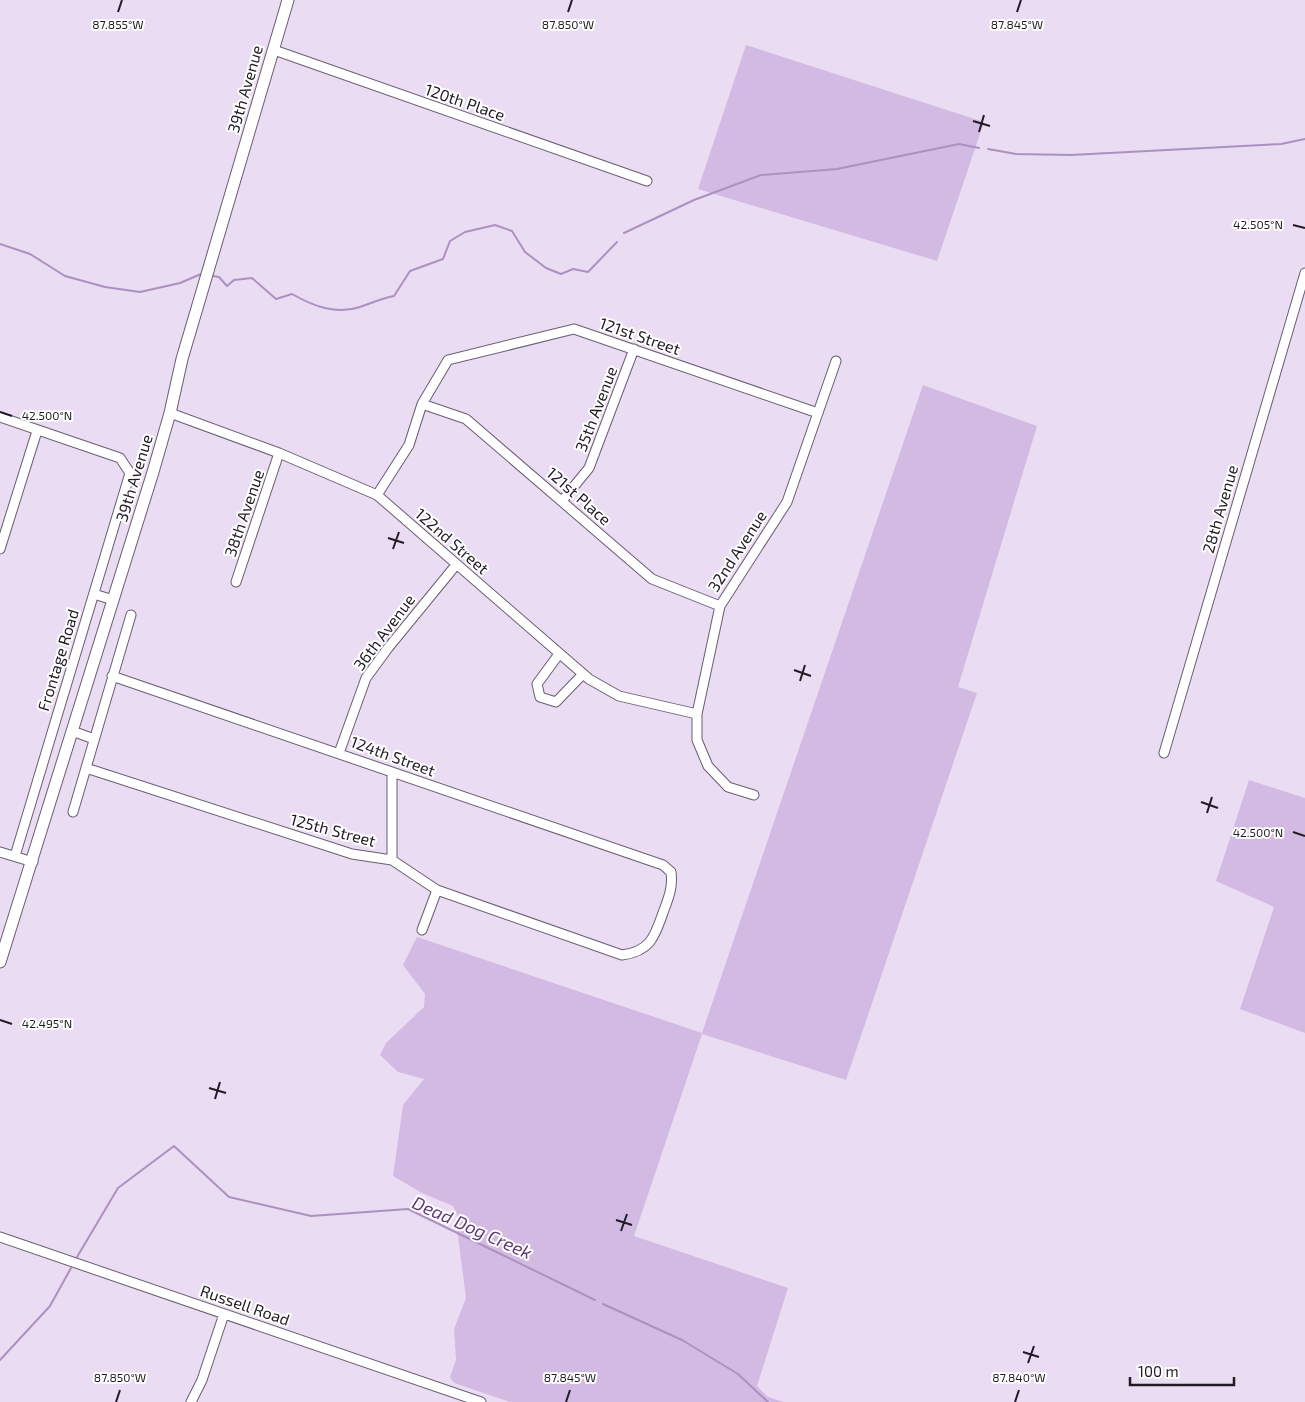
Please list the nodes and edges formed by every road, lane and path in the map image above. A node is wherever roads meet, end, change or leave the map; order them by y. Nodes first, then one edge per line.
1 (288, 0) edge
2 (274, 50) junction
3 (646, 181) dead end
4 (1305, 274) edge
5 (634, 349) junction
6 (836, 361) dead end
7 (422, 404) junction
8 (170, 413) junction
9 (818, 413) junction
10 (0, 417) edge
11 (36, 431) junction
12 (279, 453) junction
13 (376, 495) junction
14 (562, 500) junction
15 (2, 532) edge
16 (0, 549) edge
17 (456, 565) junction
18 (236, 582) dead end
19 (94, 594) junction
20 (113, 600) junction
21 (720, 606) junction
22 (131, 616) dead end
23 (560, 654) junction
24 (583, 674) junction
25 (112, 676) junction
26 (697, 714) junction
27 (72, 731) junction
28 (94, 739) junction
29 (339, 753) junction
30 (1164, 753) dead end
31 (86, 768) junction
32 (392, 773) junction
33 (754, 795) dead end
34 (73, 812) dead end
35 (0, 852) edge
36 (14, 856) junction
37 (392, 860) junction
38 (33, 862) junction
39 (437, 890) junction
40 (422, 930) dead end
41 (622, 954) joint
42 (0, 962) edge
43 (0, 1237) edge
44 (224, 1314) junction
45 (191, 1402) edge
46 (481, 1402) edge

1 - 2 main road, 39th Avenue
2 - 3 street, 120th Place
2 - 8 main road, 39th Avenue
4 - 30 street, 28th Avenue
5 - 7 street, 121st Street
5 - 9 street, 121st Street
5 - 14 street, 35th Avenue
6 - 9 street, 32nd Avenue
7 - 13 street
7 - 14 street, 121st Place
8 - 12 street, 122nd Street
8 - 20 main road, 39th Avenue
9 - 21 street, 32nd Avenue
10 - 11 street
11 - 15 street
11 - 19 street, Frontage Road
12 - 13 street, 122nd Street
12 - 18 street, 38th Avenue
13 - 17 street, 122nd Street
14 - 21 street, 121st Place
15 - 16 street
17 - 23 street, 122nd Street
17 - 29 street, 36th Avenue
19 - 20 street
19 - 36 street, Frontage Road
20 - 27 main road, 39th Avenue
21 - 26 street, 32nd Avenue
22 - 25 street
23 - 24 street, 122nd Street
23 - 24 street
24 - 26 street, 122nd Street
25 - 28 street
25 - 29 street, 124th Street
26 - 33 street, 32nd Avenue
27 - 28 street
27 - 38 main road, 39th Avenue
28 - 31 street
29 - 32 street, 124th Street
31 - 34 street
31 - 37 street, 125th Street
32 - 37 street
32 - 41 street, 124th Street
35 - 36 street
36 - 38 street
37 - 39 street, 125th Street
38 - 42 main road, 39th Avenue
39 - 40 street
39 - 41 street, 125th Street
43 - 44 street, Russell Road
44 - 45 street
44 - 46 street, Russell Road

